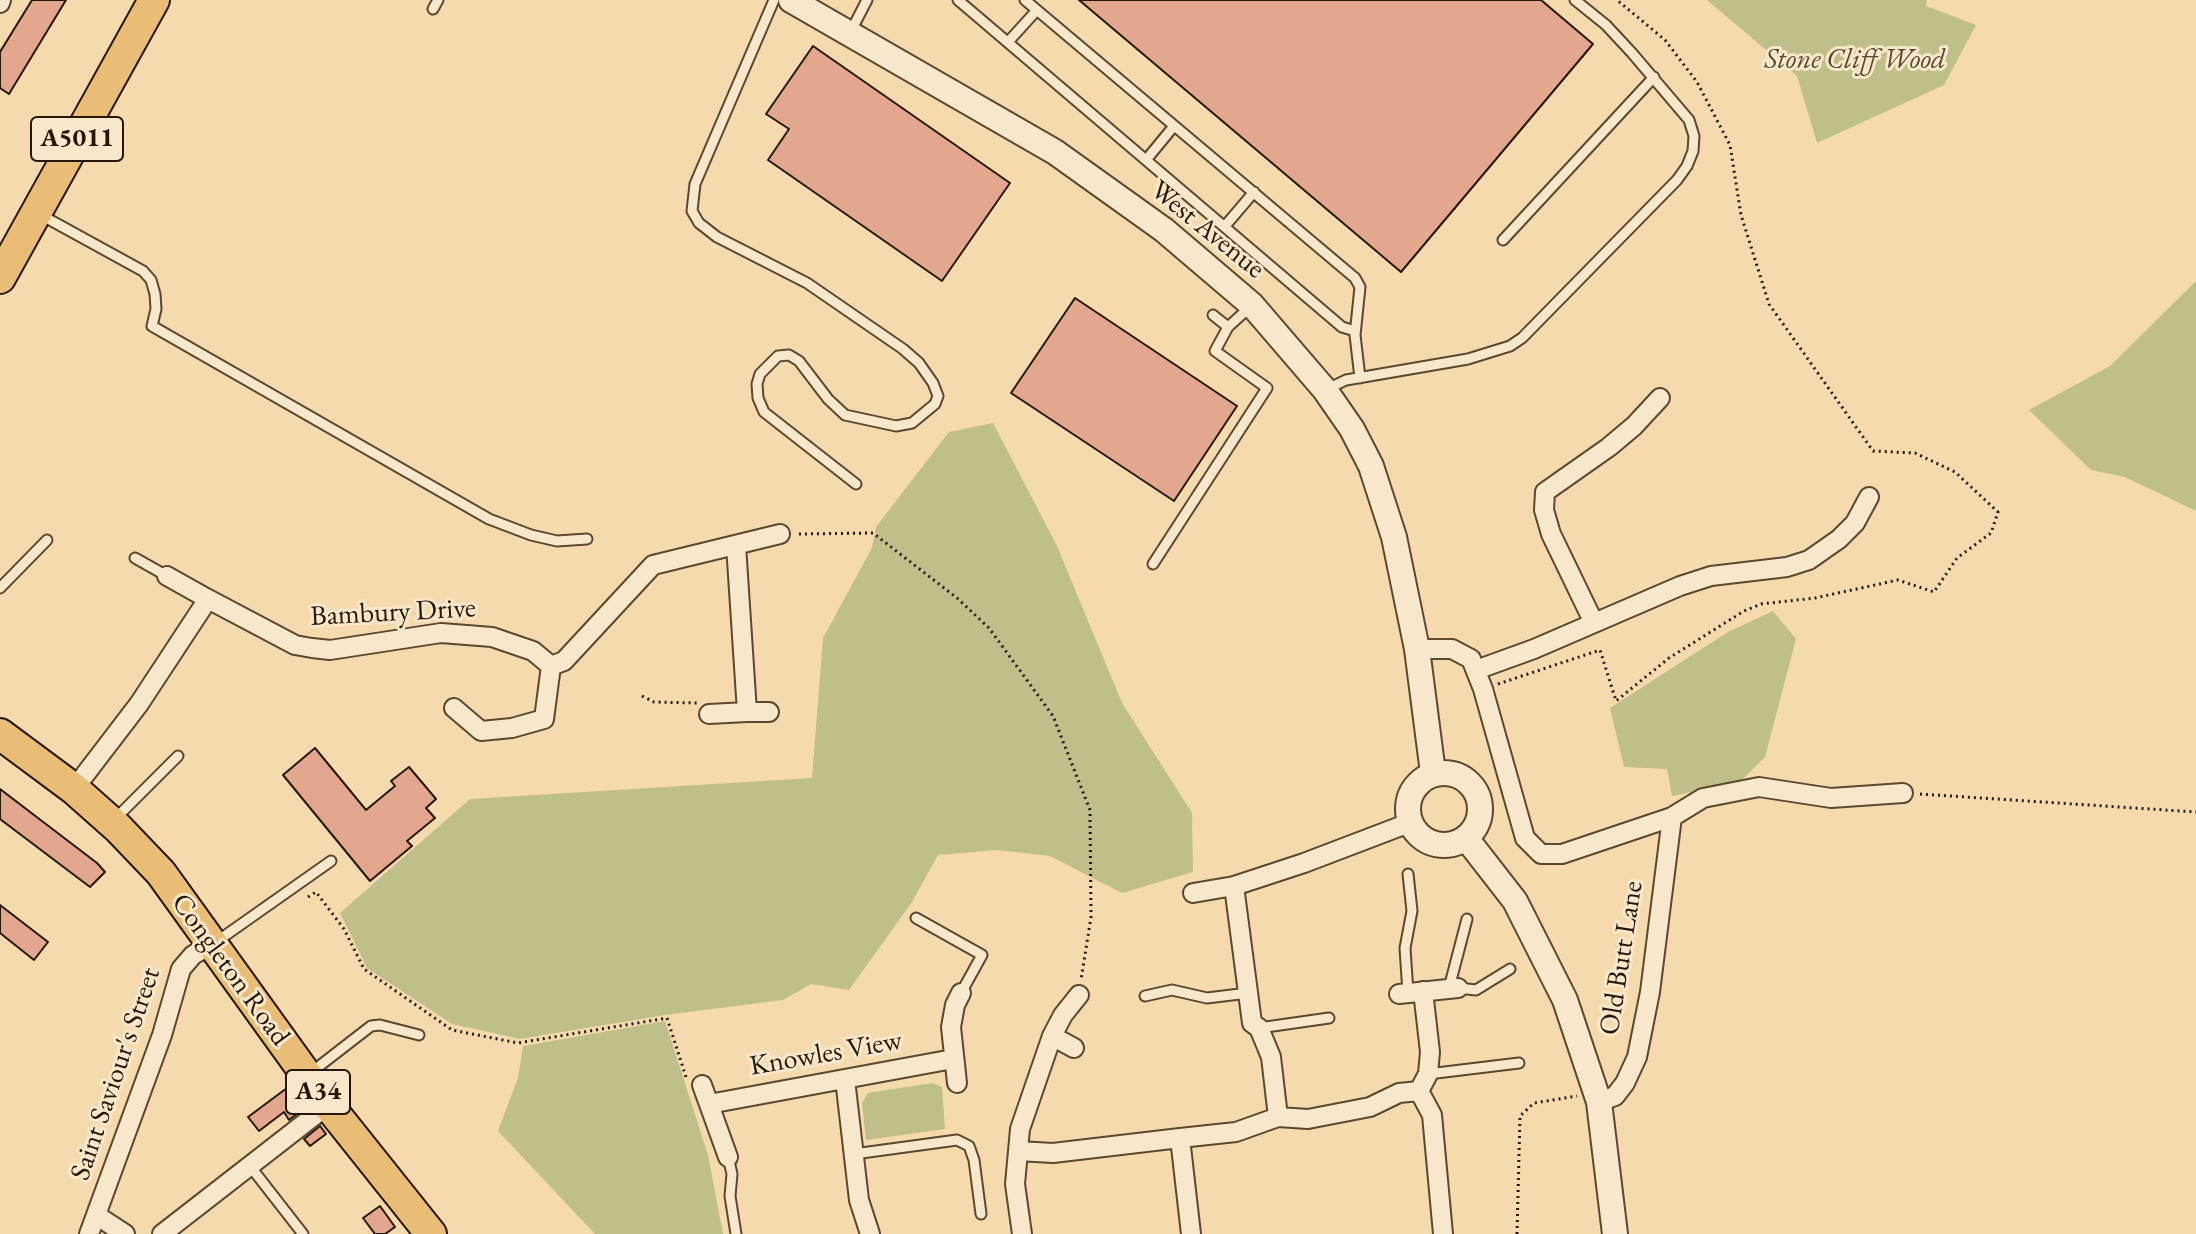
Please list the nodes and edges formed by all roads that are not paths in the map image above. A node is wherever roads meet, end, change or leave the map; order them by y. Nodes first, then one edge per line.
1 (154, 0) edge
2 (774, 0) edge
3 (791, 0) edge
4 (867, 0) edge
5 (958, 0) edge
6 (1025, 0) edge
7 (1575, 0) edge
8 (1037, 10) junction
9 (849, 34) junction
10 (1008, 42) junction
11 (1654, 77) junction
12 (1174, 126) junction
13 (1146, 160) junction
14 (1254, 192) junction
15 (38, 213) junction
16 (1225, 226) junction
17 (1503, 240) dead end
18 (0, 278) edge
19 (1252, 305) junction
20 (1213, 315) dead end
21 (1228, 327) junction
22 (1355, 331) junction
23 (1360, 378) junction
24 (1325, 390) junction
25 (1660, 398) dead end
26 (856, 484) dead end
27 (1869, 497) dead end
28 (780, 534) road end
29 (587, 539) dead end
30 (47, 540) dead end
31 (736, 545) junction
32 (135, 558) dead end
33 (1153, 564) dead end
34 (167, 576) joint
35 (0, 588) edge
36 (208, 599) junction
37 (1594, 623) junction
38 (1417, 649) junction
39 (551, 666) junction
40 (1476, 670) junction
41 (454, 708) dead end
42 (747, 712) junction
43 (769, 712) dead end
44 (709, 714) road end
45 (0, 734) edge
46 (178, 756) dead end
47 (1433, 773) junction
48 (74, 789) junction
49 (1903, 793) road end
50 (1672, 817) junction
51 (112, 823) junction
52 (1409, 823) junction
53 (1466, 838) junction
54 (331, 861) dead end
55 (1408, 874) dead end
56 (1234, 886) junction
57 (1193, 893) dead end
58 (916, 918) dead end
59 (1467, 919) dead end
60 (211, 945) junction
61 (1510, 969) dead end
62 (1453, 988) junction
63 (961, 993) joint
64 (1248, 993) junction
65 (1410, 993) junction
66 (1079, 995) road end
67 (1145, 996) dead end
68 (1329, 1018) dead end
69 (1259, 1028) junction
70 (419, 1035) dead end
71 (1052, 1036) junction
72 (1074, 1048) dead end
73 (953, 1059) junction
74 (1519, 1063) dead end
75 (1428, 1074) junction
76 (307, 1076) junction
77 (845, 1079) junction
78 (957, 1083) dead end
79 (696, 1086) road end
80 (1419, 1091) junction
81 (1597, 1097) junction
82 (709, 1104) junction
83 (328, 1105) junction
84 (1278, 1117) junction
85 (1180, 1138) junction
86 (1018, 1151) junction
87 (854, 1154) junction
88 (728, 1157) joint
89 (250, 1166) junction
90 (981, 1214) dead end
91 (96, 1215) junction
92 (89, 1234) edge
93 (125, 1234) edge
94 (162, 1234) edge
95 (303, 1234) edge
96 (431, 1234) edge
97 (736, 1234) edge
98 (870, 1234) edge
99 (1022, 1234) edge
100 (1191, 1234) edge
101 (1443, 1234) edge
102 (1615, 1234) edge

1 - 15 main road, A5011
2 - 26 lane
3 - 9 street, West Avenue
4 - 9 lane
5 - 10 lane
6 - 8 lane
7 - 11 lane
8 - 10 lane
8 - 12 lane
9 - 19 street, West Avenue
10 - 13 lane
11 - 17 lane
11 - 23 lane
12 - 13 lane
12 - 14 lane
13 - 16 lane
14 - 16 lane
14 - 22 lane
15 - 18 main road, A5011
15 - 29 lane
16 - 22 lane
19 - 21 lane
19 - 24 street, West Avenue
20 - 21 lane
21 - 33 lane
22 - 23 lane
23 - 24 lane
24 - 38 street, West Avenue
25 - 37 street
27 - 37 street
28 - 31 street
30 - 35 lane
31 - 39 street
31 - 42 street
32 - 34 lane
34 - 36 street, Bambury Drive
36 - 39 street, Bambury Drive
36 - 48 street
37 - 40 street
38 - 40 street
38 - 47 street, West Avenue
39 - 41 street
40 - 50 street, Old Butt Lane
42 - 43 street
42 - 44 street
45 - 48 main road, Congleton Road / A34
46 - 51 lane
47 - 52 street
47 - 53 street
48 - 51 main road, Congleton Road / A34
49 - 50 street, Old Butt Lane
50 - 81 street, Old Butt Lane
51 - 60 main road, Congleton Road / A34
52 - 53 street
52 - 56 street
53 - 81 street
54 - 60 lane
55 - 65 lane
56 - 57 street
56 - 64 street
58 - 63 lane
59 - 62 lane
60 - 76 main road, Congleton Road / A34
60 - 91 street, Saint Saviour's Street
61 - 62 lane
62 - 65 street
63 - 73 street
64 - 67 lane
64 - 69 street
65 - 75 street
66 - 71 street
68 - 69 lane
69 - 84 street
70 - 76 lane
71 - 72 street
71 - 86 street
73 - 77 street, Knowles View
73 - 78 street
74 - 75 lane
75 - 80 street
76 - 83 main road, Congleton Road / A34
77 - 82 street, Knowles View
77 - 87 street
79 - 82 street
80 - 84 street
80 - 101 street
81 - 102 street
82 - 88 street
83 - 89 street
83 - 96 main road, Congleton Road / A34
84 - 85 street
85 - 86 street
85 - 100 street
86 - 99 street
87 - 90 lane
87 - 98 street
88 - 97 lane
89 - 94 street
89 - 95 lane
91 - 92 street, Saint Saviour's Street
91 - 93 street

